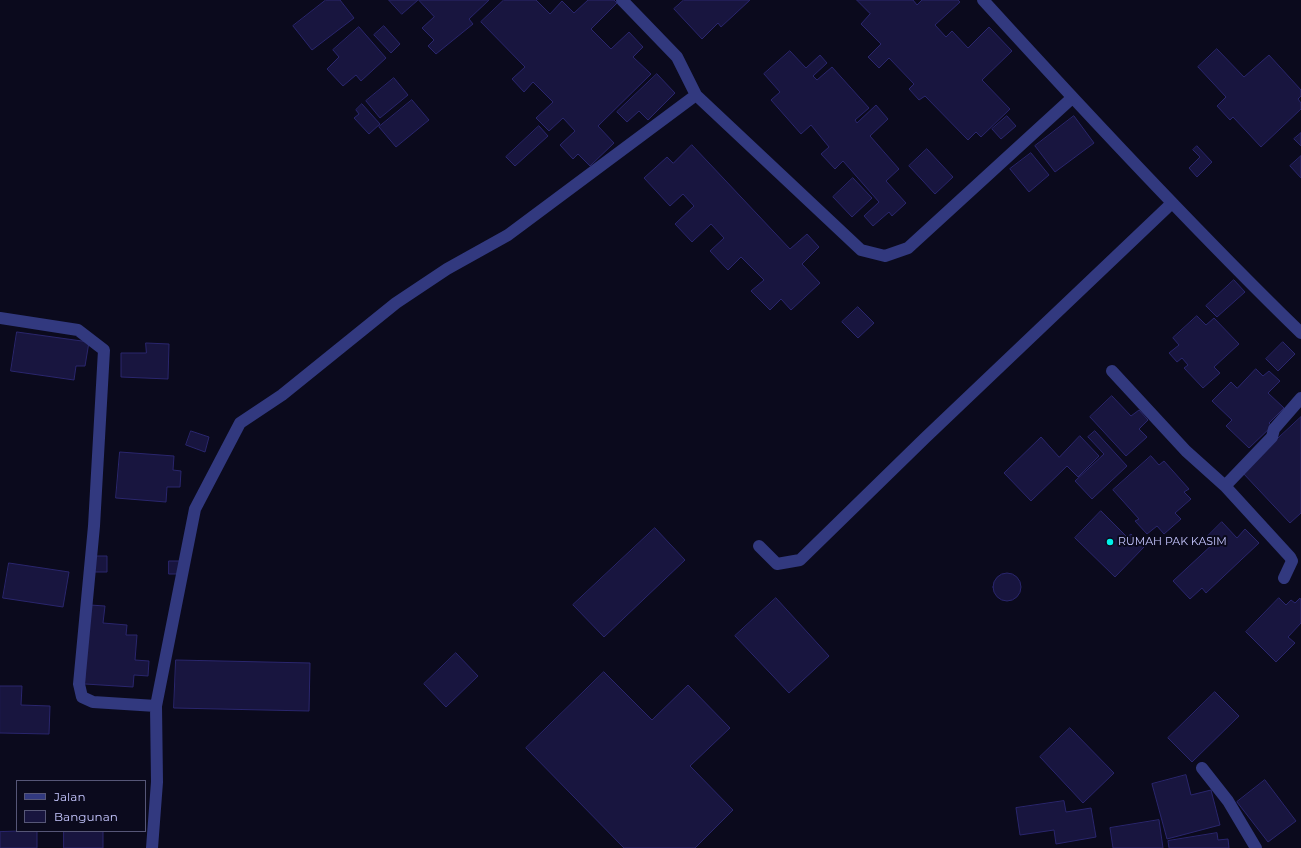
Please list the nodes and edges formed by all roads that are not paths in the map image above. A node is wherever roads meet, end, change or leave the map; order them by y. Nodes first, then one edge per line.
1 (622, 0) edge
2 (983, 0) edge
3 (696, 95) junction
4 (1072, 98) junction
5 (1172, 203) junction
6 (0, 318) edge
7 (1301, 333) edge
8 (1112, 371) dead end
9 (1301, 398) edge
10 (1225, 486) junction
11 (759, 546) dead end
12 (1284, 578) dead end
13 (156, 706) junction
14 (1202, 768) dead end
15 (152, 848) edge
16 (1256, 848) edge

1 - 3 street
2 - 4 street
3 - 4 street
3 - 13 street
4 - 5 street
5 - 7 street
5 - 11 street
6 - 13 street
8 - 10 street
9 - 10 street
10 - 12 street
13 - 15 street
14 - 16 street

